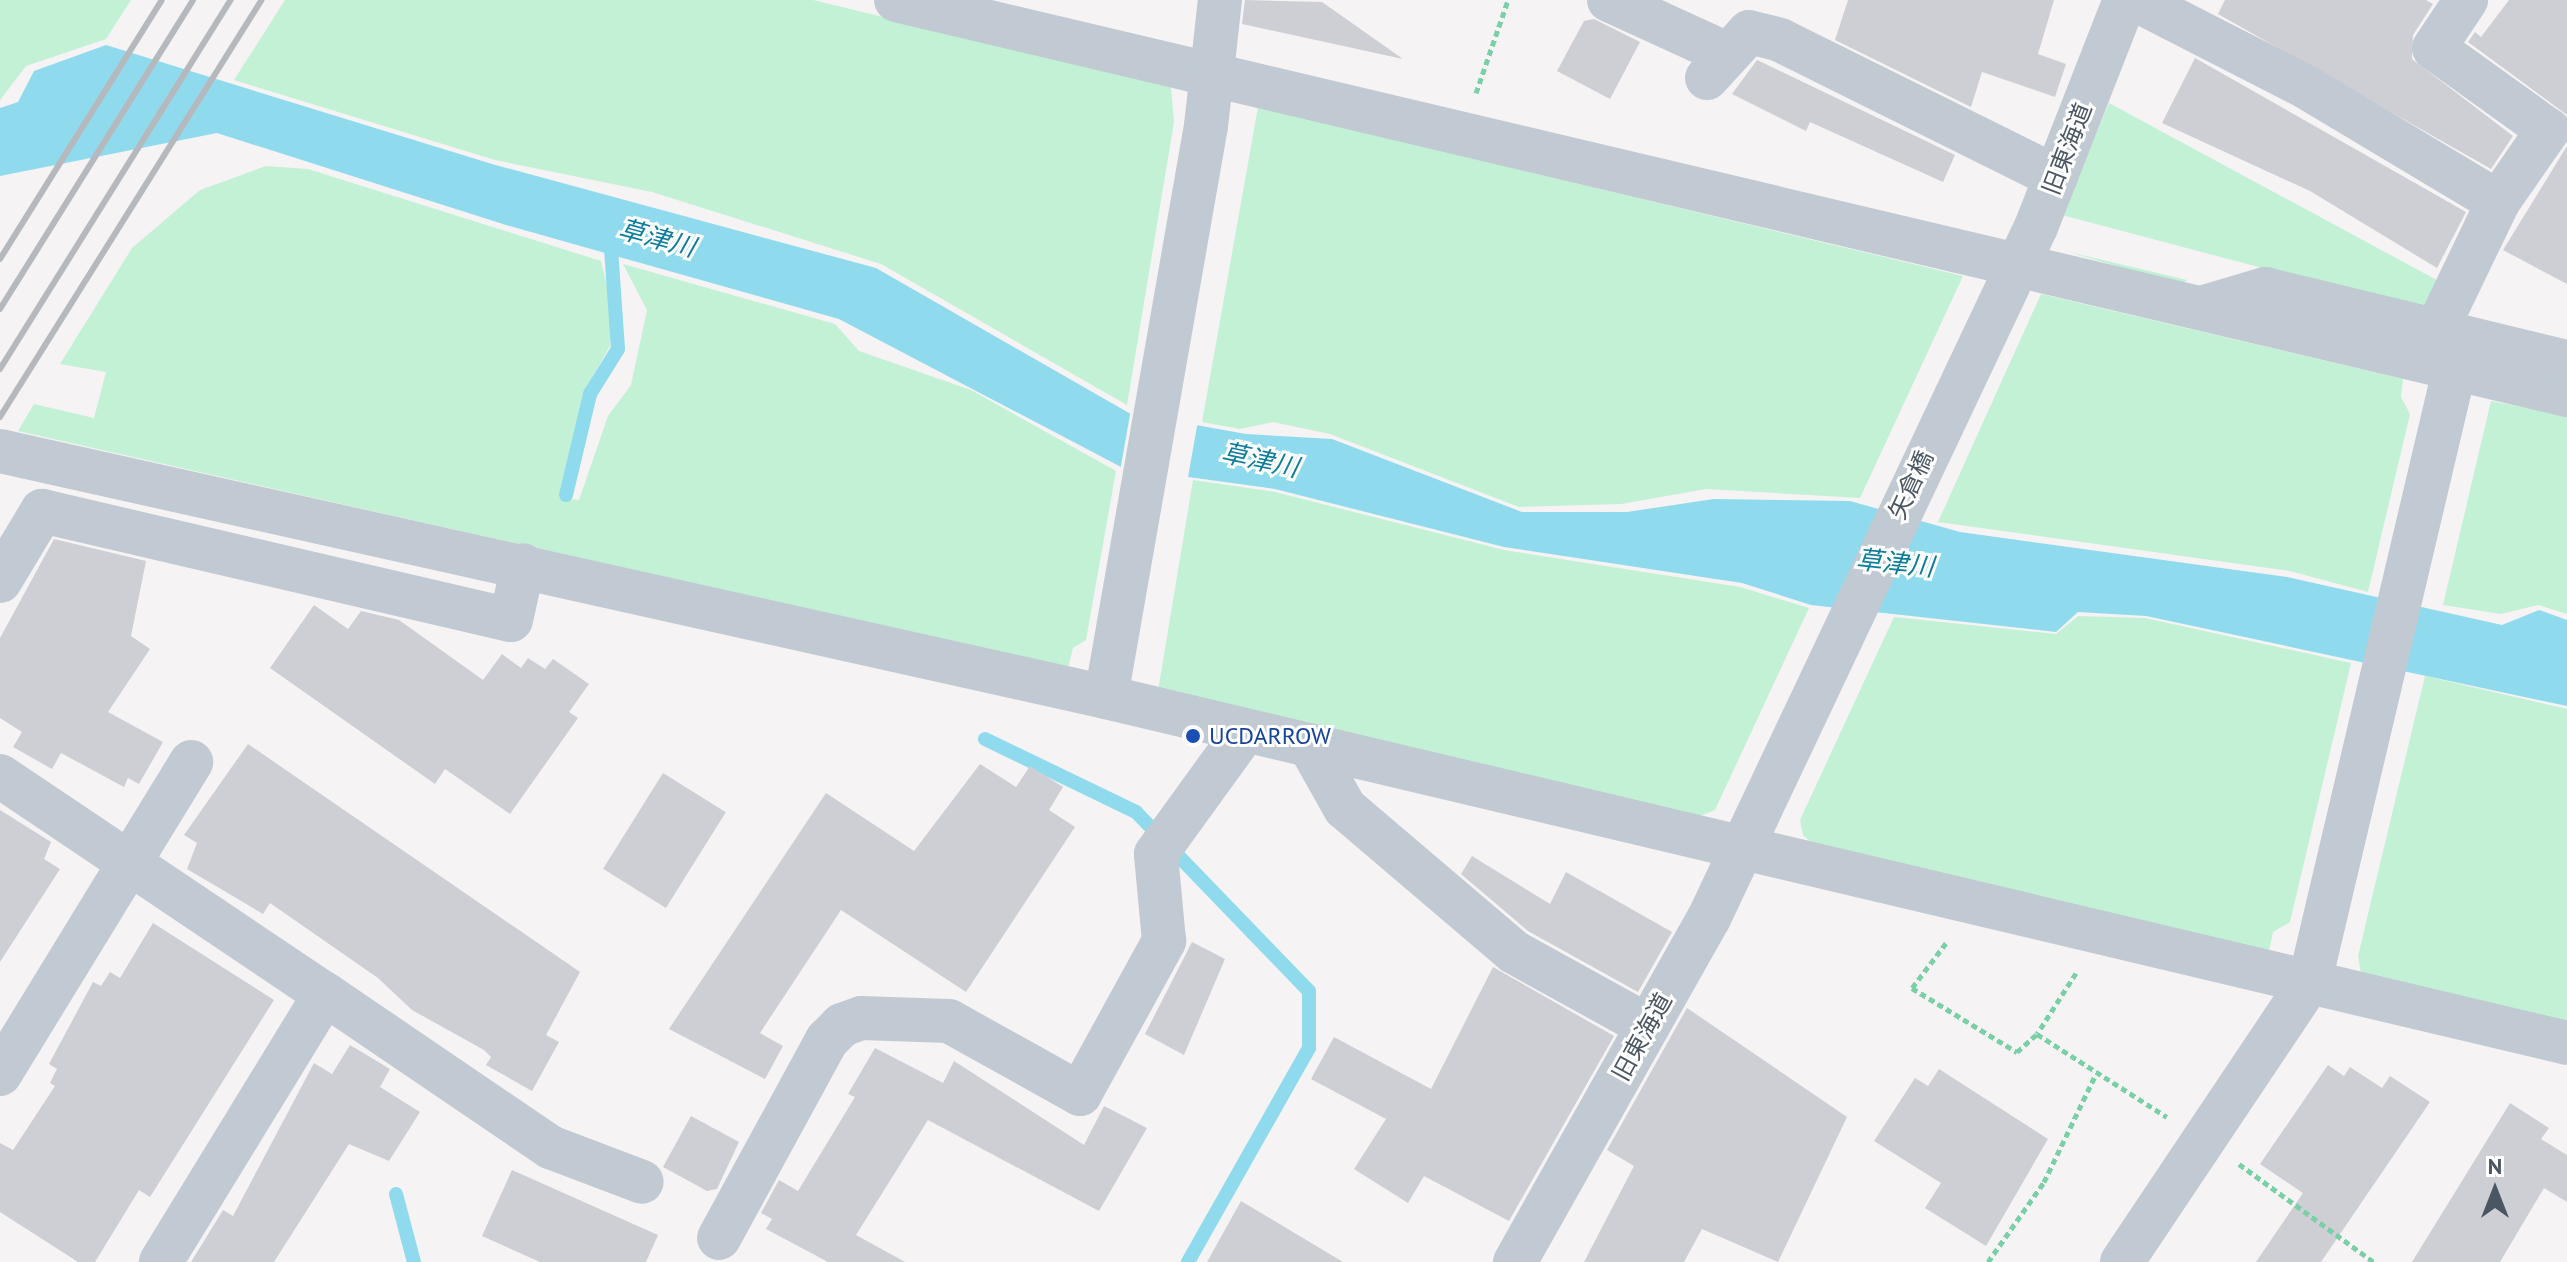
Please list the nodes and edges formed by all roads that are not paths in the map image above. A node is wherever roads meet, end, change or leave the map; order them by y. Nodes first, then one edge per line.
1 (896, 0) edge
2 (1220, 0) edge
3 (1609, 0) edge
4 (2124, 1) edge
5 (2459, 3) edge
6 (1213, 77) junction
7 (2056, 177) junction
8 (2498, 202) junction
9 (2006, 280) junction
10 (2446, 349) junction
11 (2567, 362) edge
12 (2567, 395) edge
13 (0, 451) edge
14 (523, 565) junction
15 (0, 581) edge
16 (1106, 697) junction
17 (1245, 731) junction
18 (1310, 746) junction
19 (191, 762) dead end
20 (0, 776) edge
21 (1761, 807) joint
22 (1743, 847) junction
23 (127, 862) junction
24 (2316, 966) junction
25 (325, 994) junction
26 (1648, 1026) junction
27 (2567, 1043) edge
28 (0, 1074) edge
29 (642, 1182) dead end
30 (719, 1238) dead end
31 (161, 1262) edge
32 (1515, 1262) edge
33 (2122, 1262) edge

1 - 6 street
2 - 6 street
3 - 7 street
4 - 7 street, 旧東海道
4 - 8 street
5 - 8 street
6 - 9 street
6 - 16 street
7 - 9 street, 旧東海道
8 - 10 street
9 - 10 street
9 - 21 street, 矢倉橋
10 - 11 street
10 - 12 street
10 - 24 street
13 - 14 street
14 - 15 street
14 - 16 street
16 - 17 street
17 - 18 street
17 - 30 street
18 - 22 street
18 - 26 street
19 - 23 street
20 - 23 street
21 - 22 street, 旧東海道
22 - 24 street
22 - 26 street, 旧東海道
23 - 25 street
23 - 28 street
24 - 27 street
24 - 33 street
25 - 29 street
25 - 31 street
26 - 32 street, 旧東海道

